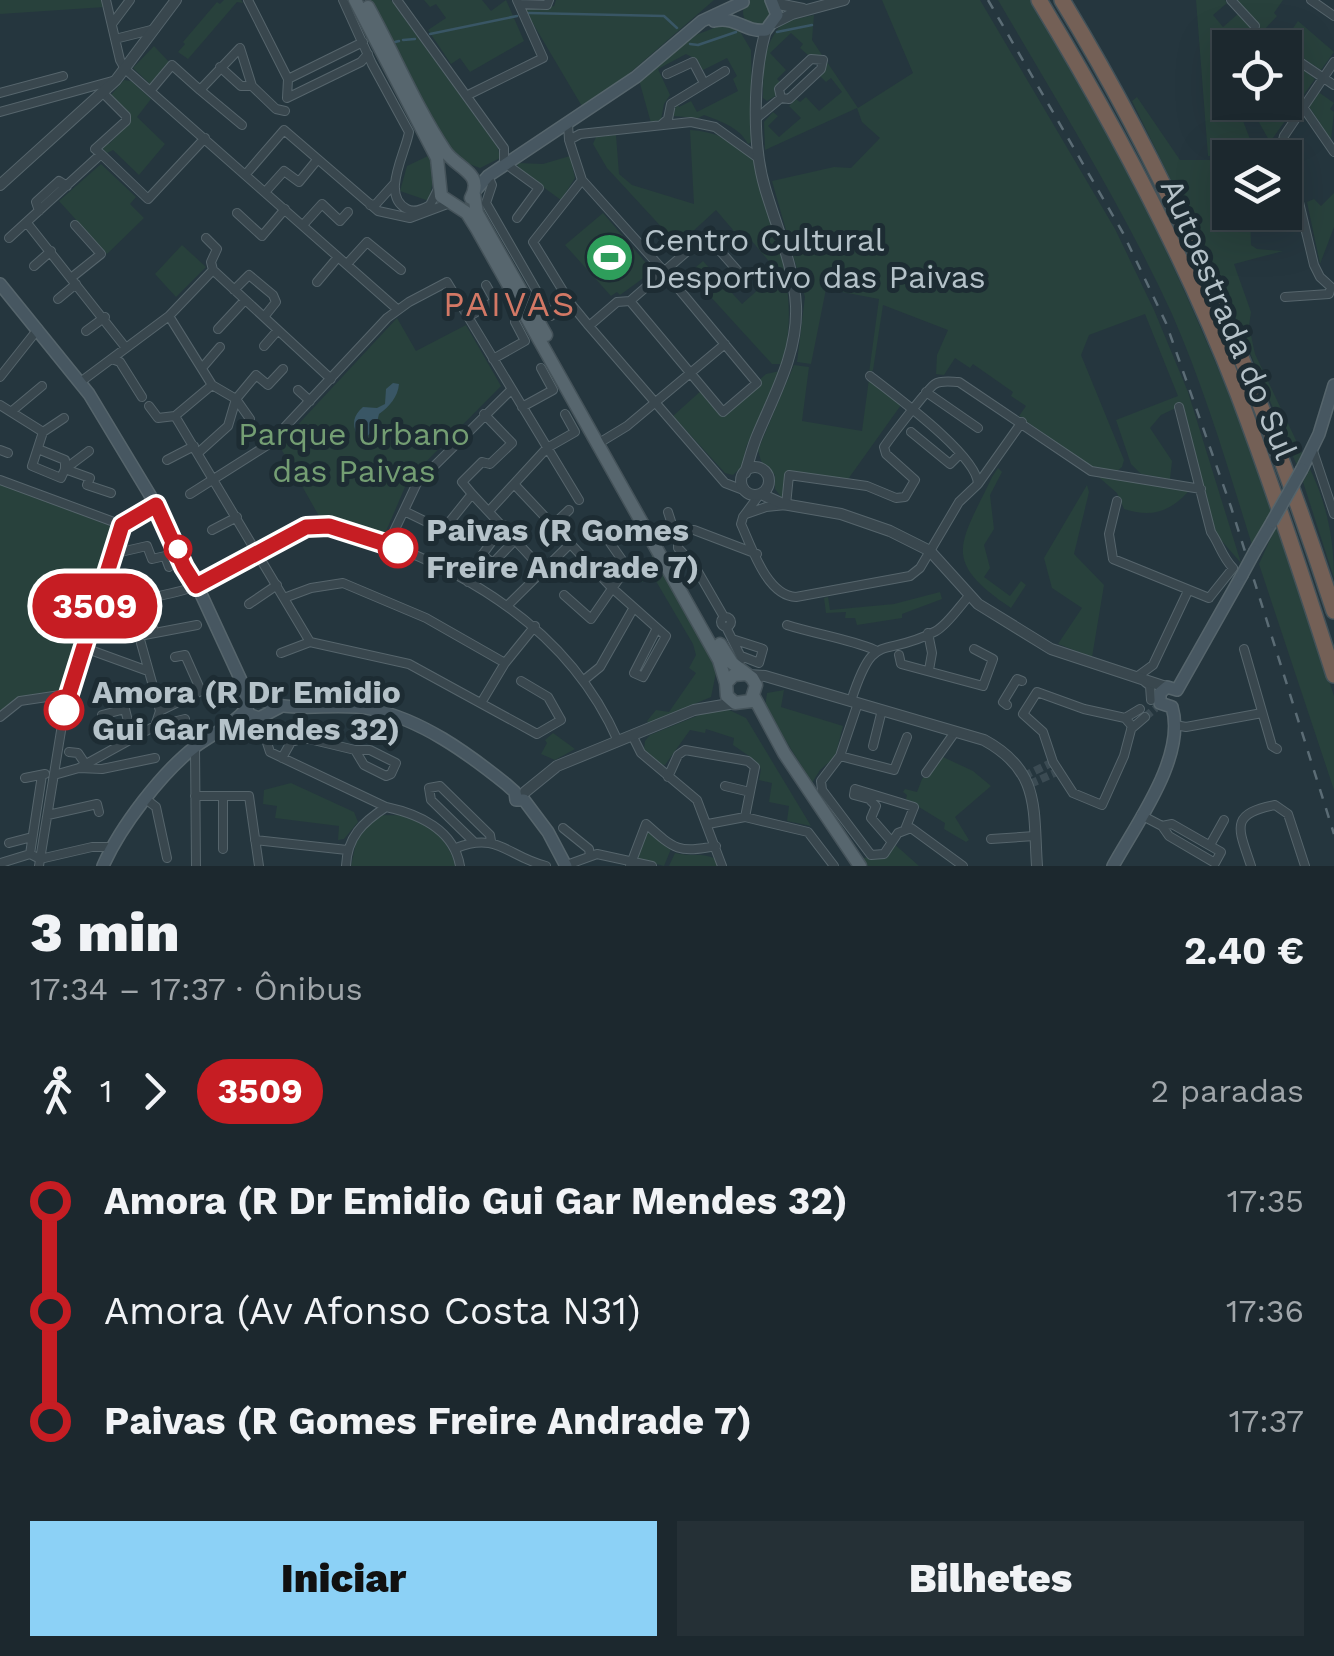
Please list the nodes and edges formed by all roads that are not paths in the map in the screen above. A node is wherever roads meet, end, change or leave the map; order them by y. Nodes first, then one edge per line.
1 (106, 0) edge
2 (130, 0) edge
3 (176, 0) edge
4 (248, 0) edge
5 (343, 0) edge
6 (355, 0) edge
7 (365, 0) edge
8 (398, 0) edge
9 (549, 0) edge
10 (844, 0) edge
11 (1038, 0) edge
12 (1062, 0) edge
13 (1231, 0) edge
14 (1311, 0) edge
15 (518, 1) edge
16 (744, 1) edge
17 (773, 2) edge
18 (809, 10) junction
19 (1334, 16) edge
20 (112, 24) junction
21 (770, 26) junction
22 (1255, 26) dead end
23 (747, 27) junction
24 (155, 29) junction
25 (115, 38) junction
26 (362, 42) junction
27 (677, 44) junction
28 (368, 54) junction
29 (758, 54) junction
30 (1334, 62) edge
31 (1302, 64) edge
32 (220, 67) junction
33 (126, 69) junction
34 (725, 71) dead end
35 (667, 74) dead end
36 (63, 76) dead end
37 (1323, 78) junction
38 (288, 79) junction
39 (116, 80) junction
40 (704, 84) junction
41 (1334, 85) edge
42 (252, 86) junction
43 (74, 90) junction
44 (151, 90) junction
45 (200, 90) junction
46 (103, 92) junction
47 (0, 94) edge
48 (468, 95) junction
49 (287, 98) junction
50 (781, 98) junction
51 (1302, 107) joint
52 (84, 110) junction
53 (0, 112) edge
54 (286, 112) junction
55 (757, 118) junction
56 (568, 124) junction
57 (242, 126) dead end
58 (657, 127) junction
59 (284, 130) junction
60 (555, 132) junction
61 (568, 140) junction
62 (202, 141) junction
63 (1334, 152) edge
64 (101, 154) junction
65 (508, 156) junction
66 (758, 158) junction
67 (317, 160) junction
68 (465, 169) junction
69 (246, 174) junction
70 (488, 176) junction
71 (582, 180) junction
72 (439, 182) junction
73 (394, 184) junction
74 (0, 185) edge
75 (266, 191) junction
76 (474, 193) junction
77 (366, 204) junction
78 (452, 204) junction
79 (285, 209) junction
80 (348, 212) dead end
81 (236, 213) dead end
82 (1302, 215) edge
83 (518, 218) dead end
84 (26, 223) junction
85 (75, 224) dead end
86 (304, 226) junction
87 (9, 238) dead end
88 (206, 238) dead end
89 (52, 252) junction
90 (338, 256) junction
91 (347, 264) junction
92 (34, 266) dead end
93 (213, 270) junction
94 (401, 270) dead end
95 (663, 270) junction
96 (744, 278) dead end
97 (74, 281) junction
98 (317, 282) dead end
99 (0, 284) edge
100 (486, 285) dead end
101 (234, 290) junction
102 (1332, 290) edge
103 (1285, 297) dead end
104 (58, 300) dead end
105 (245, 300) junction
106 (630, 301) junction
107 (397, 310) junction
108 (169, 316) junction
109 (550, 316) dead end
110 (264, 317) junction
111 (468, 317) junction
112 (105, 318) junction
113 (515, 322) dead end
114 (588, 326) junction
115 (38, 329) junction
116 (218, 329) dead end
117 (86, 330) dead end
118 (278, 330) junction
119 (725, 344) junction
120 (264, 346) dead end
121 (220, 347) dead end
122 (126, 348) junction
123 (493, 359) junction
124 (116, 360) junction
125 (202, 368) junction
126 (541, 368) dead end
127 (283, 369) dead end
128 (689, 373) junction
129 (870, 376) dead end
130 (0, 377) edge
131 (331, 379) junction
132 (78, 384) junction
133 (212, 385) junction
134 (1334, 385) edge
135 (42, 386) dead end
136 (298, 390) dead end
137 (511, 390) junction
138 (926, 392) junction
139 (142, 397) dead end
140 (236, 398) junction
141 (310, 401) junction
142 (656, 402) junction
143 (149, 406) dead end
144 (522, 407) junction
145 (1179, 407) dead end
146 (914, 411) junction
147 (3, 412) edge
148 (484, 414) junction
149 (565, 414) dead end
150 (176, 416) junction
151 (64, 418) dead end
152 (250, 419) dead end
153 (1022, 422) junction
154 (978, 428) dead end
155 (43, 432) junction
156 (911, 432) dead end
157 (604, 440) junction
158 (38, 448) junction
159 (547, 448) junction
160 (753, 448) junction
161 (1312, 448) junction
162 (196, 449) junction
163 (89, 452) dead end
164 (960, 454) junction
165 (168, 460) dead end
166 (32, 466) junction
167 (66, 468) junction
168 (764, 470) junction
169 (744, 474) junction
170 (721, 478) junction
171 (214, 479) junction
172 (0, 480) edge
173 (514, 484) junction
174 (769, 484) junction
175 (978, 484) junction
176 (1330, 486) edge
177 (23, 488) junction
178 (1201, 489) junction
179 (746, 491) junction
180 (110, 493) dead end
181 (190, 494) dead end
182 (472, 494) junction
183 (760, 494) junction
184 (775, 499) junction
185 (579, 500) dead end
186 (1118, 502) dead end
187 (156, 505) junction
188 (786, 505) junction
189 (490, 510) junction
190 (569, 510) dead end
191 (748, 510) junction
192 (404, 511) junction
193 (668, 512) dead end
194 (1334, 514) edge
195 (236, 517) junction
196 (122, 525) junction
197 (504, 525) junction
198 (553, 525) junction
199 (212, 530) dead end
200 (443, 530) junction
201 (606, 537) dead end
202 (516, 539) junction
203 (462, 540) dead end
204 (677, 540) junction
205 (388, 544) junction
206 (570, 544) junction
207 (930, 552) junction
208 (258, 553) junction
209 (112, 554) junction
210 (757, 554) junction
211 (486, 559) junction
212 (169, 568) dead end
213 (543, 570) junction
214 (468, 582) junction
215 (196, 586) junction
216 (277, 586) junction
217 (612, 588) junction
218 (1188, 591) junction
219 (564, 594) dead end
220 (969, 596) junction
221 (146, 598) junction
222 (284, 598) junction
223 (1208, 598) junction
224 (128, 602) dead end
225 (249, 604) dead end
226 (507, 606) junction
227 (633, 609) junction
228 (1334, 611) edge
229 (150, 617) junction
230 (1218, 617) junction
231 (131, 620) dead end
232 (197, 625) dead end
233 (787, 625) dead end
234 (535, 626) junction
235 (656, 630) junction
236 (154, 633) junction
237 (928, 633) junction
238 (732, 638) junction
239 (310, 642) junction
240 (82, 647) junction
241 (974, 649) dead end
242 (1244, 649) dead end
243 (875, 650) junction
244 (281, 653) dead end
245 (899, 654) dead end
246 (741, 656) junction
247 (174, 657) dead end
248 (505, 663) junction
249 (1153, 665) junction
250 (929, 670) junction
251 (148, 671) junction
252 (747, 675) junction
253 (1334, 676) edge
254 (521, 680) dead end
255 (584, 680) junction
256 (779, 680) junction
257 (1022, 681) dead end
258 (726, 684) junction
259 (1157, 692) junction
260 (67, 694) junction
261 (755, 695) junction
262 (854, 702) junction
263 (481, 703) junction
264 (736, 704) junction
265 (1007, 706) dead end
266 (160, 710) junction
267 (256, 710) junction
268 (694, 710) junction
269 (882, 710) junction
270 (1262, 713) junction
271 (102, 714) dead end
272 (0, 716) edge
273 (1126, 718) junction
274 (186, 719) dead end
275 (1175, 725) junction
276 (129, 726) junction
277 (156, 726) junction
278 (1132, 730) junction
279 (105, 731) dead end
280 (955, 732) junction
281 (632, 735) junction
282 (132, 737) junction
283 (907, 737) dead end
284 (618, 741) junction
285 (872, 746) dead end
286 (195, 747) junction
287 (1277, 748) dead end
288 (355, 750) junction
289 (70, 752) dead end
290 (840, 756) junction
291 (154, 758) dead end
292 (282, 758) junction
293 (83, 766) junction
294 (926, 773) dead end
295 (42, 774) junction
296 (54, 774) junction
297 (668, 777) junction
298 (26, 778) dead end
299 (726, 786) dead end
300 (750, 792) junction
301 (521, 795) junction
302 (196, 796) junction
303 (223, 796) junction
304 (147, 800) junction
305 (386, 807) junction
306 (99, 812) dead end
307 (48, 814) junction
308 (1141, 815) junction
309 (745, 817) junction
310 (1224, 820) dead end
311 (708, 824) junction
312 (1162, 826) junction
313 (563, 828) dead end
314 (906, 828) junction
315 (1035, 836) junction
316 (32, 837) junction
317 (991, 839) dead end
318 (255, 840) junction
319 (473, 841) junction
320 (491, 841) junction
321 (892, 842) junction
322 (9, 843) dead end
323 (716, 846) junction
324 (1210, 846) junction
325 (111, 848) junction
326 (456, 848) junction
327 (223, 849) dead end
328 (347, 850) junction
329 (30, 854) junction
330 (946, 854) junction
331 (590, 856) junction
332 (167, 858) dead end
333 (40, 863) edge
334 (524, 863) edge
335 (630, 863) edge
336 (1, 864) edge
337 (1214, 864) edge
338 (258, 865) edge
339 (103, 866) edge
340 (196, 866) edge
341 (346, 866) edge
342 (460, 866) edge
343 (546, 866) edge
344 (565, 866) edge
345 (652, 866) edge
346 (722, 866) edge
347 (834, 866) edge
348 (850, 866) edge
349 (860, 866) edge
350 (941, 866) edge
351 (963, 866) edge
352 (1037, 866) edge
353 (1113, 866) edge
354 (1251, 866) edge
355 (1305, 866) edge

1 - 20 street
2 - 20 street
3 - 24 street
4 - 38 street
5 - 26 street
6 - 72 main road
7 - 68 main road
8 - 48 street
9 - 15 street
10 - 18 street
11 - 253 highway, Autoestrada do Sul
12 - 228 highway, Autoestrada do Sul
13 - 22 street
14 - 19 street
15 - 48 street
16 - 23 main road
16 - 27 main road
17 - 18 street
17 - 21 main road
18 - 21 street
20 - 25 street
21 - 23 main road
21 - 29 street
23 - 27 main road
23 - 29 street
24 - 25 street
24 - 33 street
25 - 33 street
26 - 28 street
26 - 38 street
27 - 56 main road
28 - 49 street
28 - 73 street
29 - 55 street
30 - 37 street
31 - 37 street
32 - 42 street
32 - 42 street
32 - 45 street
33 - 39 street
33 - 44 street
34 - 40 street
35 - 40 street
36 - 47 street
37 - 41 street
37 - 51 street
38 - 49 street
39 - 43 street
39 - 46 street
40 - 58 street
42 - 54 street
43 - 52 street
43 - 53 street
44 - 45 street
44 - 62 street
45 - 57 street
46 - 52 street
46 - 64 street
48 - 65 street
49 - 54 street
50 - 50 street
50 - 55 street
51 - 63 street
52 - 74 street
54 - 59 street
55 - 66 street
56 - 60 main road
56 - 61 street
58 - 61 street
58 - 66 street
59 - 67 street
59 - 69 street
60 - 61 street
60 - 65 main road
61 - 71 street
62 - 64 street
62 - 69 street
64 - 84 street
65 - 68 main road
65 - 70 main road
65 - 83 street
66 - 160 street
67 - 75 street
67 - 77 street
68 - 72 main road
68 - 76 main road
69 - 75 street
70 - 76 main road
70 - 109 street
71 - 95 street
71 - 114 street
72 - 73 street
72 - 78 main road
73 - 77 street
75 - 79 street
76 - 78 main road
76 - 157 main road
77 - 78 street
78 - 258 main road
79 - 81 street
79 - 86 street
80 - 86 street
82 - 102 street
84 - 87 street
84 - 89 street
85 - 97 street
86 - 90 street
88 - 93 street
89 - 92 street
89 - 97 street
90 - 91 street
90 - 98 street
91 - 94 street
91 - 107 street
93 - 101 street
93 - 108 street
95 - 96 street
95 - 106 street
95 - 119 street
97 - 104 street
97 - 112 street
99 - 115 main road
100 - 111 street
101 - 105 street
101 - 110 street
102 - 103 street
105 - 110 street
105 - 116 street
106 - 114 street
106 - 128 street
107 - 111 street
107 - 131 street
108 - 122 street
108 - 125 street
110 - 118 street
111 - 123 street
112 - 117 street
112 - 122 street
113 - 123 street
114 - 142 street
115 - 130 street
115 - 132 main road
118 - 120 street
118 - 131 street
119 - 128 street
119 - 128 street
121 - 125 street
122 - 124 street
123 - 137 street
124 - 132 street
124 - 139 street
125 - 133 street
126 - 144 street
127 - 140 street
128 - 142 street
129 - 146 street
131 - 141 street
132 - 187 main road
133 - 140 street
133 - 150 street
134 - 161 main road
135 - 147 street
136 - 141 street
137 - 144 street
137 - 148 street
138 - 146 street
138 - 153 street
138 - 154 street
140 - 152 street
140 - 162 street
141 - 171 street
142 - 157 street
142 - 170 street
143 - 150 street
144 - 159 street
145 - 178 street
146 - 164 street
146 - 188 street
147 - 155 street
148 - 182 street
148 - 192 street
149 - 159 street
150 - 162 street
151 - 155 street
153 - 175 street
153 - 178 street
155 - 158 street
156 - 164 street
157 - 252 main road
158 - 166 street
158 - 167 street
159 - 173 street
159 - 185 street
160 - 168 street
160 - 169 street
161 - 176 street
161 - 230 main road, bridge
162 - 165 street
162 - 171 street
163 - 167 street
164 - 175 street
166 - 167 street
166 - 177 street
167 - 180 street
168 - 169 street
168 - 174 street
169 - 170 street
169 - 179 street
170 - 179 street
171 - 181 street
171 - 195 street
172 - 177 street
173 - 189 street
173 - 198 street
174 - 183 street
174 - 184 street
175 - 207 street
176 - 194 street
177 - 196 street
178 - 223 street
179 - 183 street
179 - 191 street
182 - 189 street
182 - 200 street
183 - 184 street
183 - 191 street
184 - 188 street
186 - 218 street
187 - 196 street
187 - 215 main road
188 - 191 street
188 - 207 street
189 - 197 street
190 - 198 street
191 - 210 street
192 - 200 street
192 - 205 street
193 - 204 street
195 - 199 street
195 - 208 street
196 - 209 street
197 - 202 street
197 - 211 street
198 - 206 street
200 - 203 street
201 - 217 street
202 - 211 street
202 - 213 street
204 - 210 street
204 - 238 street
205 - 208 street
205 - 214 street
206 - 213 street
206 - 217 street
207 - 210 street
207 - 220 street
208 - 215 street
208 - 216 street
209 - 212 street
209 - 240 street
211 - 214 street
213 - 226 street
214 - 226 street
215 - 221 street
215 - 267 main road
216 - 222 street
216 - 225 street
217 - 219 street
217 - 227 street
218 - 223 street
218 - 249 street
220 - 237 street
220 - 259 street
221 - 224 street
221 - 229 street
222 - 239 street
222 - 248 street
223 - 230 street
226 - 234 street
227 - 235 street
227 - 255 street
229 - 231 street
229 - 236 street
230 - 259 main road
232 - 236 street
233 - 243 street
234 - 248 street
234 - 255 street
235 - 235 street
236 - 251 street
237 - 243 street
237 - 250 street
238 - 246 street
238 - 246 street
239 - 244 street
239 - 263 street
240 - 251 street
240 - 260 street
241 - 250 street
242 - 270 street
243 - 262 street
245 - 250 street
246 - 252 street
247 - 266 street
248 - 263 street
249 - 259 street
249 - 259 street
251 - 266 street
252 - 256 street
252 - 258 main road
252 - 261 main road
254 - 263 street
255 - 284 street
256 - 261 street
256 - 262 street
257 - 265 street
258 - 264 main road
258 - 268 street
259 - 275 main road
260 - 272 street
260 - 296 street
261 - 264 main road
261 - 349 main road
262 - 269 street
262 - 290 street
264 - 268 street
264 - 348 main road
266 - 277 street
267 - 286 main road
267 - 292 street
267 - 301 main road
268 - 281 street
269 - 280 street
269 - 285 street
270 - 275 street
270 - 287 street
271 - 276 street
273 - 278 street
273 - 278 street
273 - 278 street
274 - 277 street
275 - 308 main road
276 - 279 street
276 - 282 street
277 - 282 street
280 - 294 street
280 - 315 street
281 - 284 street
281 - 297 street
282 - 293 street
283 - 290 street
284 - 301 street
286 - 302 street
286 - 304 main road
288 - 288 street
288 - 292 street
289 - 293 street
290 - 321 street
291 - 293 street
292 - 305 street
293 - 296 street
295 - 296 street
295 - 298 street
295 - 316 street
296 - 307 street
297 - 300 street
297 - 311 street
299 - 300 street
300 - 309 street
301 - 344 main road
302 - 303 street
302 - 340 street
303 - 318 street
303 - 327 street
304 - 325 main road
304 - 332 street
305 - 326 street
305 - 328 street
306 - 307 street
307 - 333 street
308 - 312 street
308 - 353 main road
309 - 311 street
309 - 347 street
310 - 324 street
311 - 323 street
312 - 324 street
312 - 337 street
313 - 331 street
314 - 321 street
314 - 321 street
314 - 330 street
315 - 317 street
315 - 352 street
316 - 322 street
316 - 329 street
318 - 328 street
318 - 338 street
319 - 320 street
319 - 320 street
319 - 326 street
320 - 334 street
323 - 335 street
323 - 346 street
324 - 337 street
325 - 333 street
325 - 339 main road
326 - 342 street
328 - 341 street
329 - 333 street
329 - 336 street
330 - 350 street
330 - 351 street
331 - 335 street
331 - 344 street
334 - 343 street
335 - 345 street
354 - 355 street

